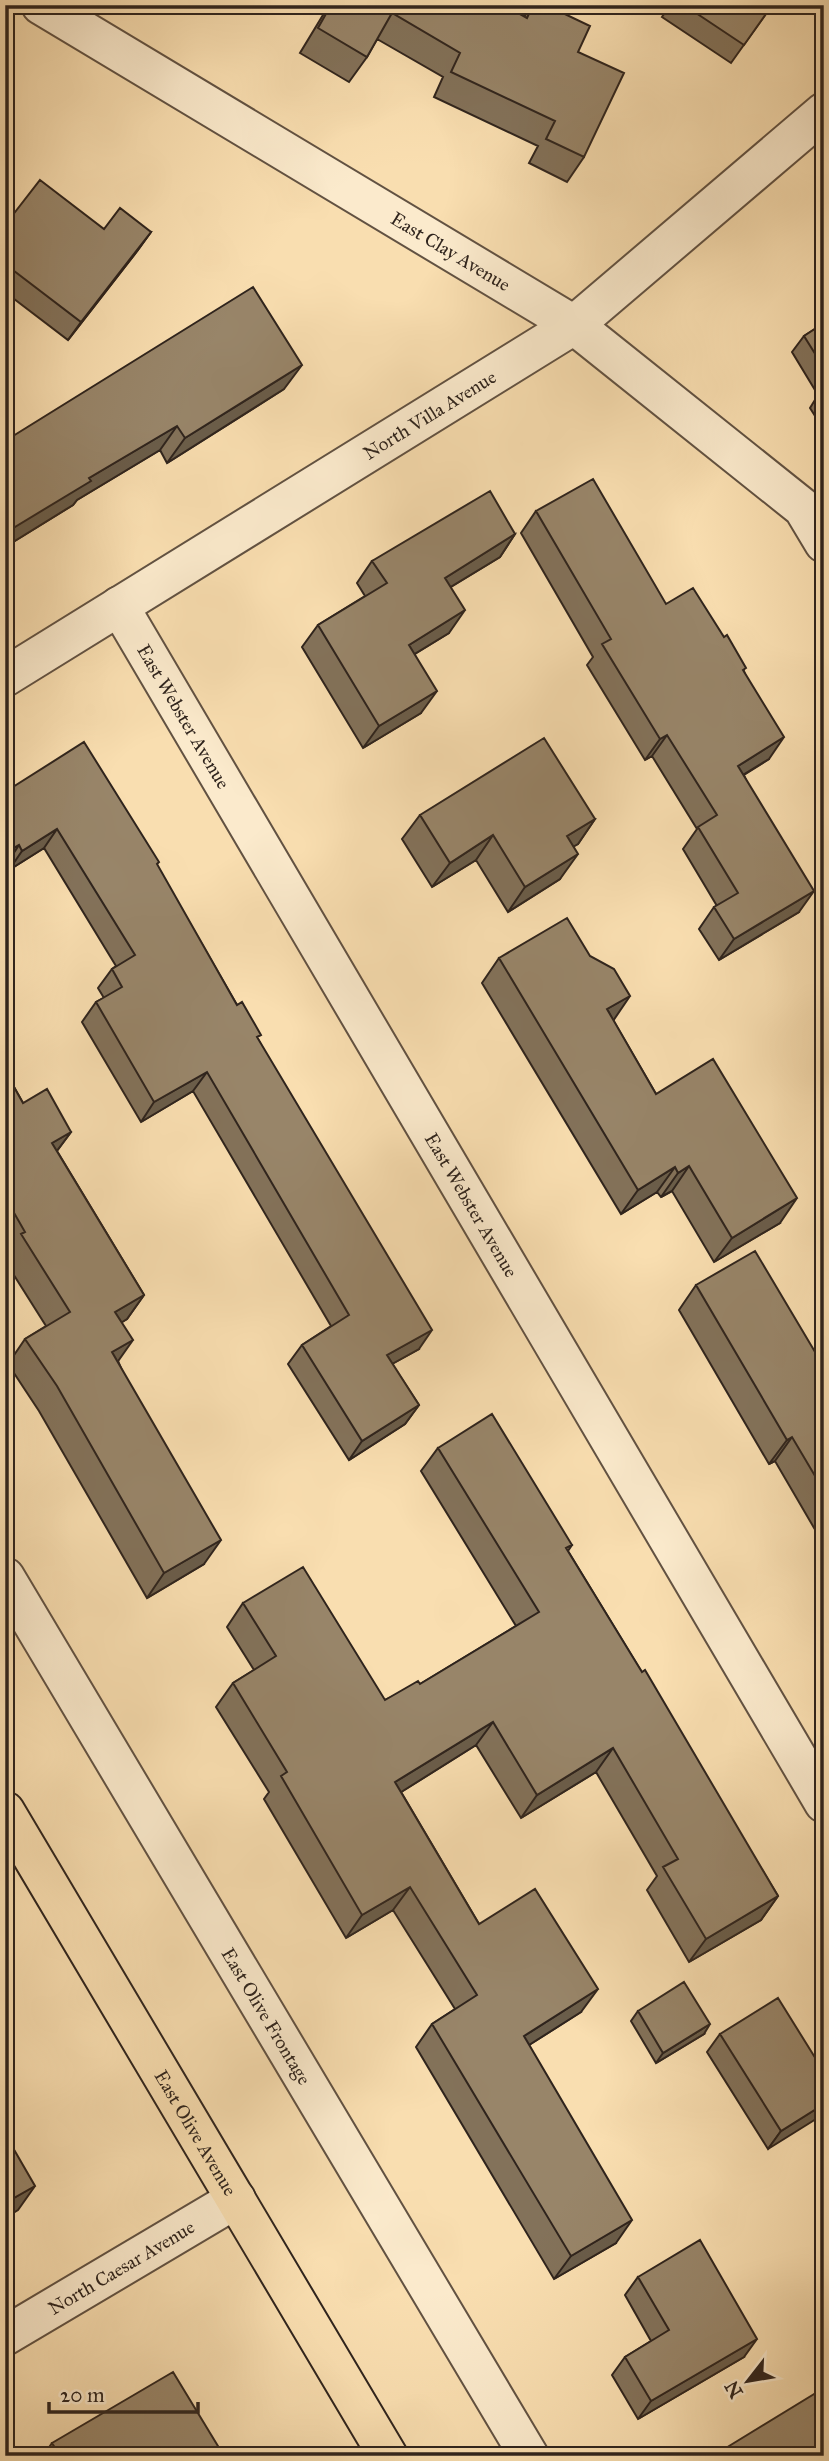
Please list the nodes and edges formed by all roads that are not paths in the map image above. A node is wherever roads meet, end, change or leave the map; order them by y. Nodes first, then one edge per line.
1 (41, 5) edge
2 (824, 111) edge
3 (574, 326) junction
4 (824, 543) edge
5 (119, 606) junction
6 (5, 677) edge
7 (5, 1577) edge
8 (824, 1803) edge
9 (5, 1811) edge
10 (236, 2199) junction
11 (5, 2336) edge
12 (388, 2456) edge
13 (530, 2456) edge

1 - 3 street, East Clay Avenue
2 - 3 street, North Villa Avenue
3 - 4 street, East Clay Avenue
3 - 5 street, North Villa Avenue
5 - 6 street, North Villa Avenue
5 - 8 street, East Webster Avenue
7 - 13 street, East Olive Frontage
9 - 10 main road, East Olive Avenue
10 - 11 street, North Caesar Avenue
10 - 12 main road, East Olive Avenue

